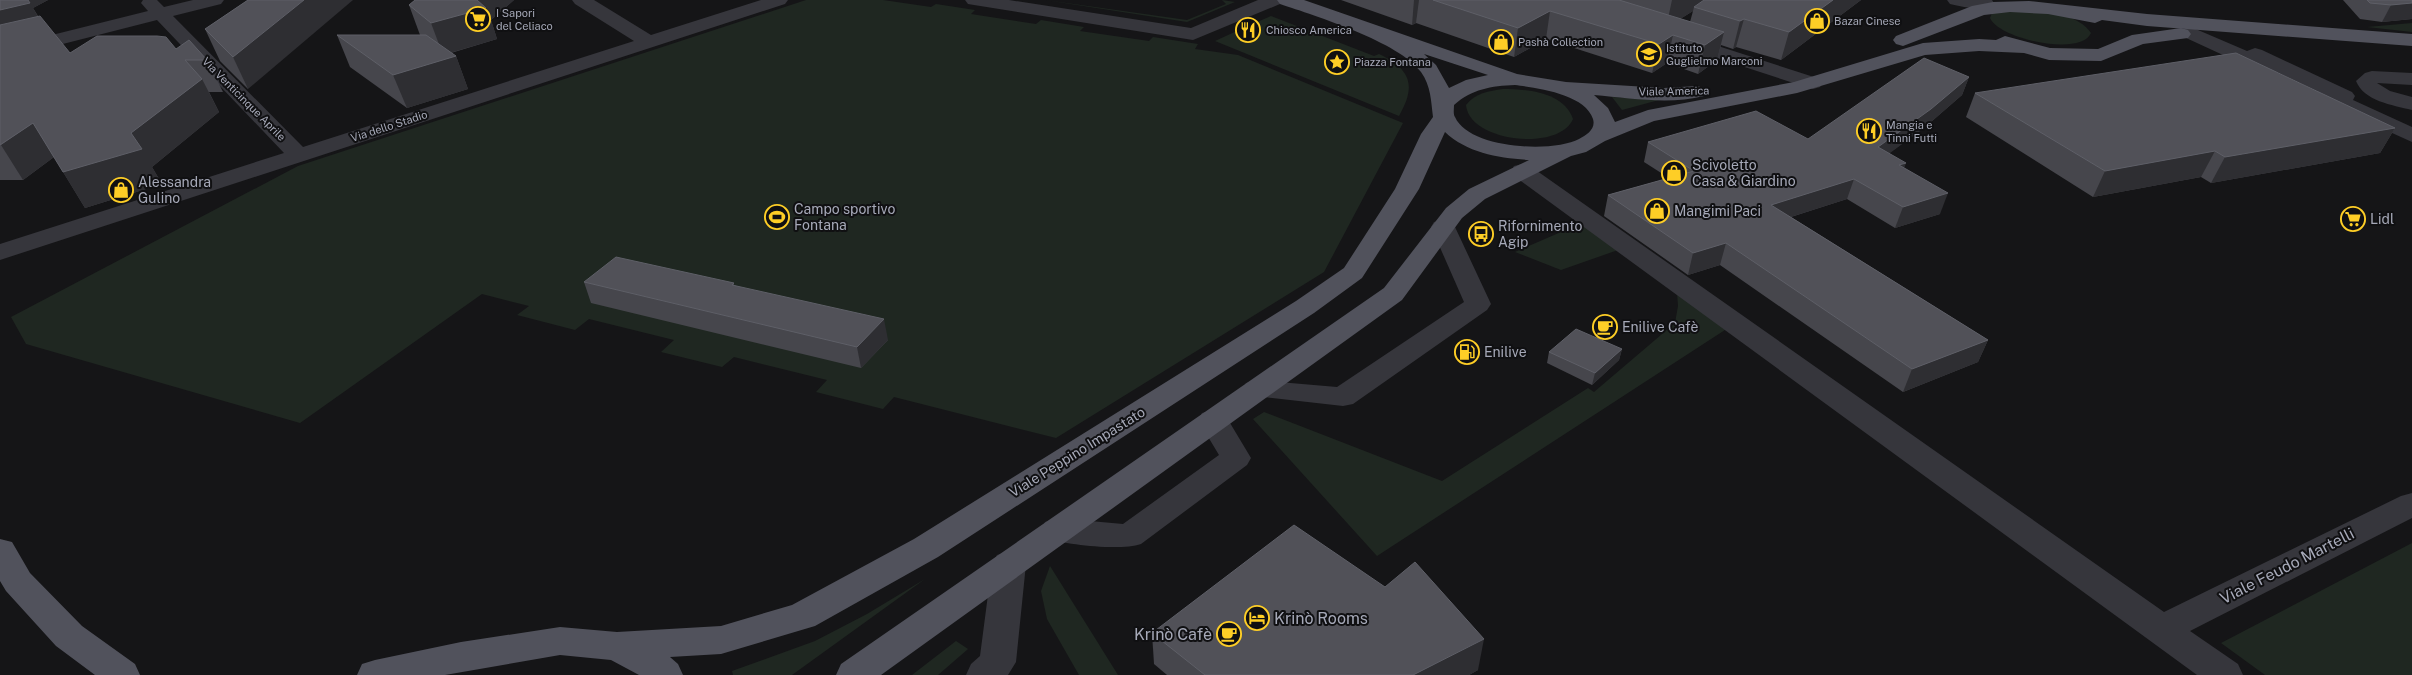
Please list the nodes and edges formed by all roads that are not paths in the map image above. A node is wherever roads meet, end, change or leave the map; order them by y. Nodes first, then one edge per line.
1 (215, 0) edge
2 (581, 0) edge
3 (779, 0) edge
4 (974, 0) edge
5 (1274, 0) edge
6 (1286, 0) edge
7 (1956, 0) edge
8 (2016, 0) edge
9 (2130, 0) edge
10 (153, 7) edge
11 (1977, 9) junction
12 (2111, 14) edge
13 (1362, 27) junction
14 (2197, 29) junction
15 (1677, 31) edge
16 (2412, 40) edge
17 (649, 42) junction
18 (2021, 48) junction
19 (2117, 50) junction
20 (0, 54) edge
21 (1793, 76) junction
22 (2412, 79) edge
23 (1522, 80) junction
24 (1813, 83) junction
25 (1554, 85) junction
26 (2412, 104) edge
27 (1444, 110) junction
28 (2412, 127) edge
29 (1600, 136) junction
30 (2412, 136) edge
31 (1564, 152) junction
32 (299, 155) junction
33 (1522, 171) junction
34 (1443, 227) junction
35 (0, 252) edge
36 (1256, 389) junction
37 (1213, 420) junction
38 (2412, 504) edge
39 (1057, 530) junction
40 (0, 551) edge
41 (1009, 564) junction
42 (2162, 629) junction
43 (617, 646) junction
44 (122, 675) edge
45 (374, 675) edge
46 (665, 675) edge
47 (854, 675) edge
48 (984, 675) edge
49 (2225, 675) edge

1 - 10 street
2 - 17 street
3 - 17 street, Via dello Stadio
4 - 5 street
6 - 13 main road
7 - 11 street
8 - 11 main road, Viale America
8 - 12 main road, Viale America
9 - 14 main road
10 - 20 street
10 - 32 street, Via Venticinque Aprile
11 - 18 main road
11 - 21 main road, Viale America
12 - 14 main road, Viale America
12 - 19 main road
13 - 23 main road
13 - 27 main road
14 - 16 main road
14 - 19 main road
14 - 28 street
14 - 30 street
15 - 21 street
17 - 32 street, Via dello Stadio
18 - 19 main road
18 - 24 main road, Viale America
21 - 24 street
21 - 25 main road, Viale America
22 - 26 street
23 - 25 main road
23 - 27 main road, Viale Peppino Impastato
24 - 29 main road, Viale America
25 - 29 main road
27 - 31 main road
27 - 43 main road, Viale Peppino Impastato
29 - 31 main road, Viale America
31 - 33 main road
32 - 35 street, Via dello Stadio
33 - 34 main road
33 - 42 street
34 - 36 main road
34 - 36 street
36 - 37 main road
37 - 39 main road
37 - 39 street
38 - 42 street, Viale Feudo Martelli
39 - 41 main road
40 - 44 main road
41 - 47 main road
41 - 48 street
42 - 49 street
43 - 45 main road
43 - 46 main road

